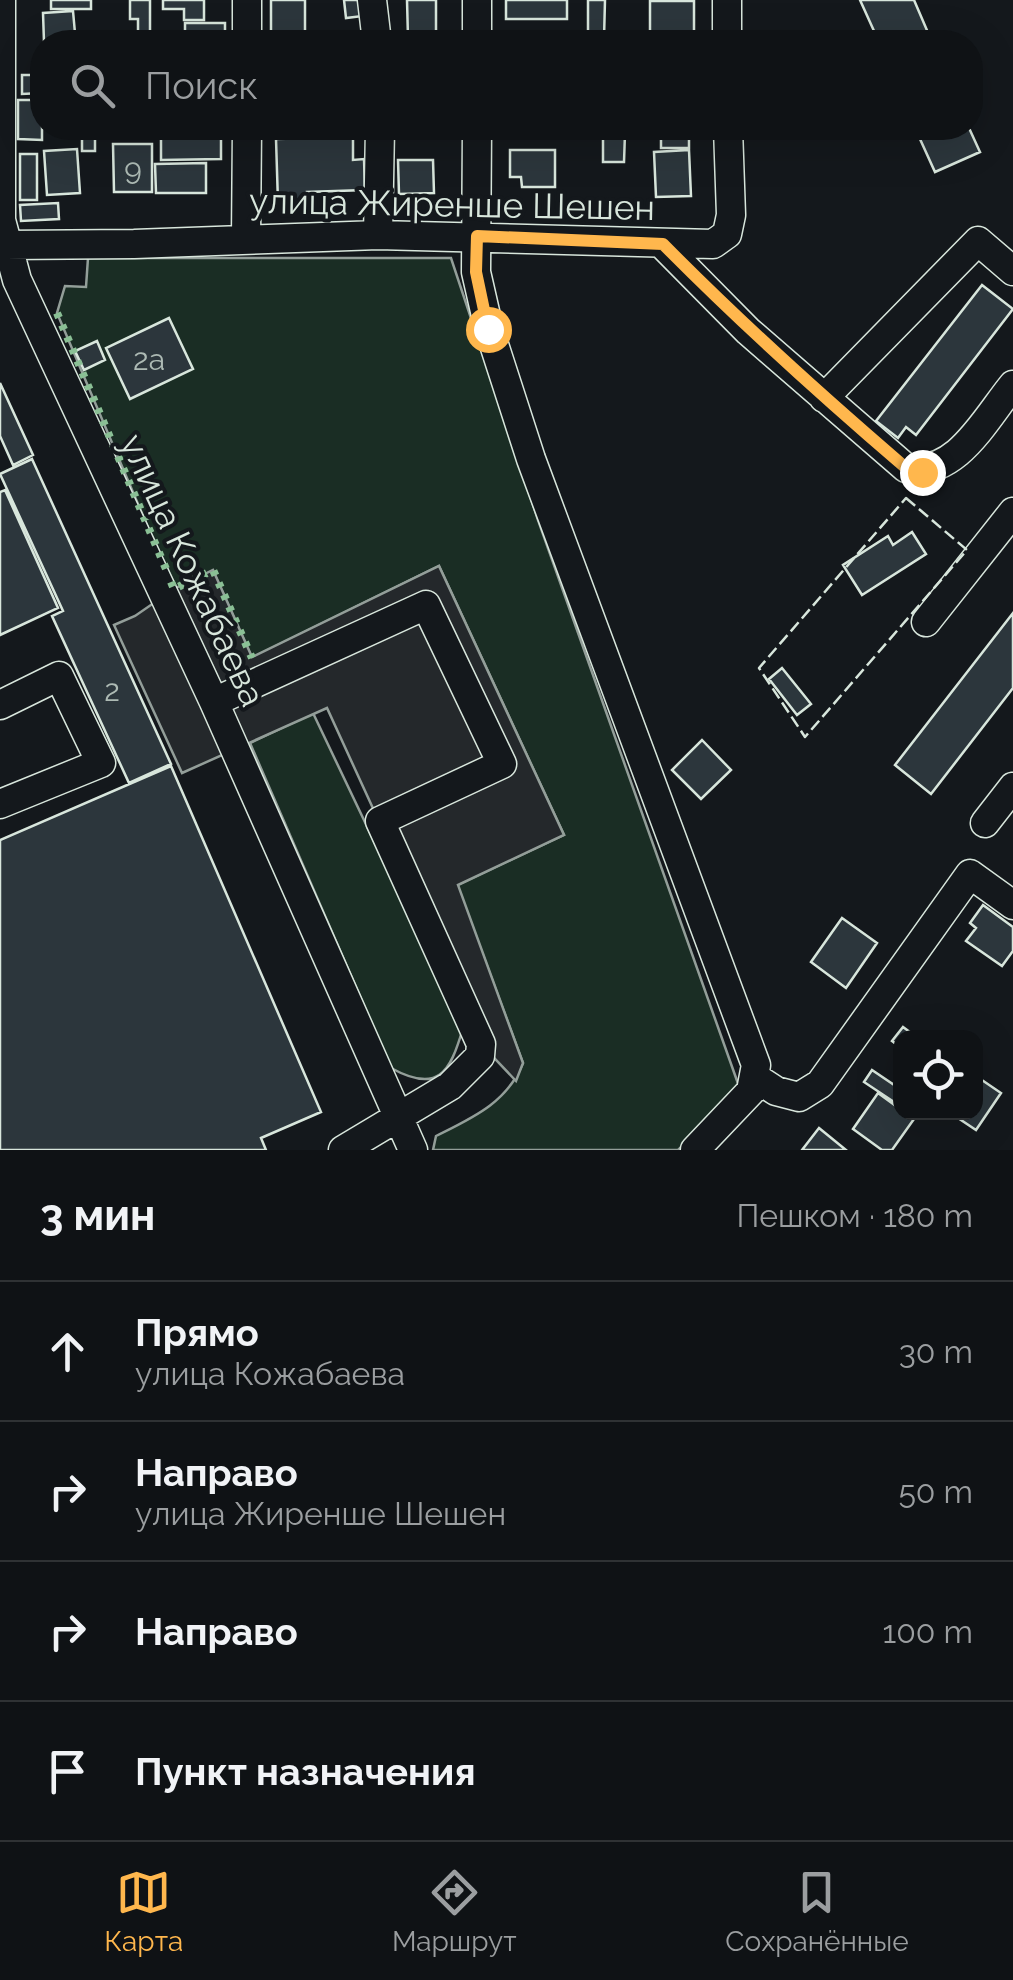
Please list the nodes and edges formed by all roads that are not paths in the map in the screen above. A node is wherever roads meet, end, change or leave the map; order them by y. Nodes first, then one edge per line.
1 (1, 0) edge
2 (247, 0) edge
3 (372, 0) edge
4 (477, 0) edge
5 (727, 0) edge
6 (247, 30) edge
7 (375, 30) edge
8 (477, 30) edge
9 (727, 30) edge
10 (246, 140) edge
11 (380, 140) edge
12 (477, 140) edge
13 (728, 140) edge
14 (378, 236) junction
15 (477, 236) junction
16 (246, 238) junction
17 (663, 244) junction
18 (6, 245) junction
19 (1013, 270) edge
20 (1013, 385) edge
21 (824, 398) junction
22 (1013, 512) edge
23 (926, 622) dead end
24 (214, 702) junction
25 (0, 705) edge
26 (1013, 787) edge
27 (0, 804) edge
28 (985, 823) dead end
29 (1013, 905) edge
30 (756, 1078) junction
31 (399, 1116) junction
32 (344, 1150) edge
33 (413, 1150) edge
34 (695, 1150) edge

1 - 18 street, улица Кожабаева
2 - 6 street
3 - 7 street
4 - 8 street
5 - 9 street
10 - 16 street
11 - 14 street
12 - 15 street
13 - 17 street, улица Жиренше Шешен
14 - 15 street, улица Жиренше Шешен
14 - 16 street, улица Жиренше Шешен
15 - 17 street, улица Жиренше Шешен
15 - 30 street
16 - 18 street, улица Жиренше Шешен
17 - 21 street
18 - 24 street, улица Кожабаева
19 - 21 street
20 - 21 street
22 - 23 street
24 - 31 street, улица Кожабаева
24 - 31 street
25 - 27 street
26 - 28 street
29 - 30 street
30 - 34 street
31 - 32 street
31 - 33 street, улица Кожабаева

